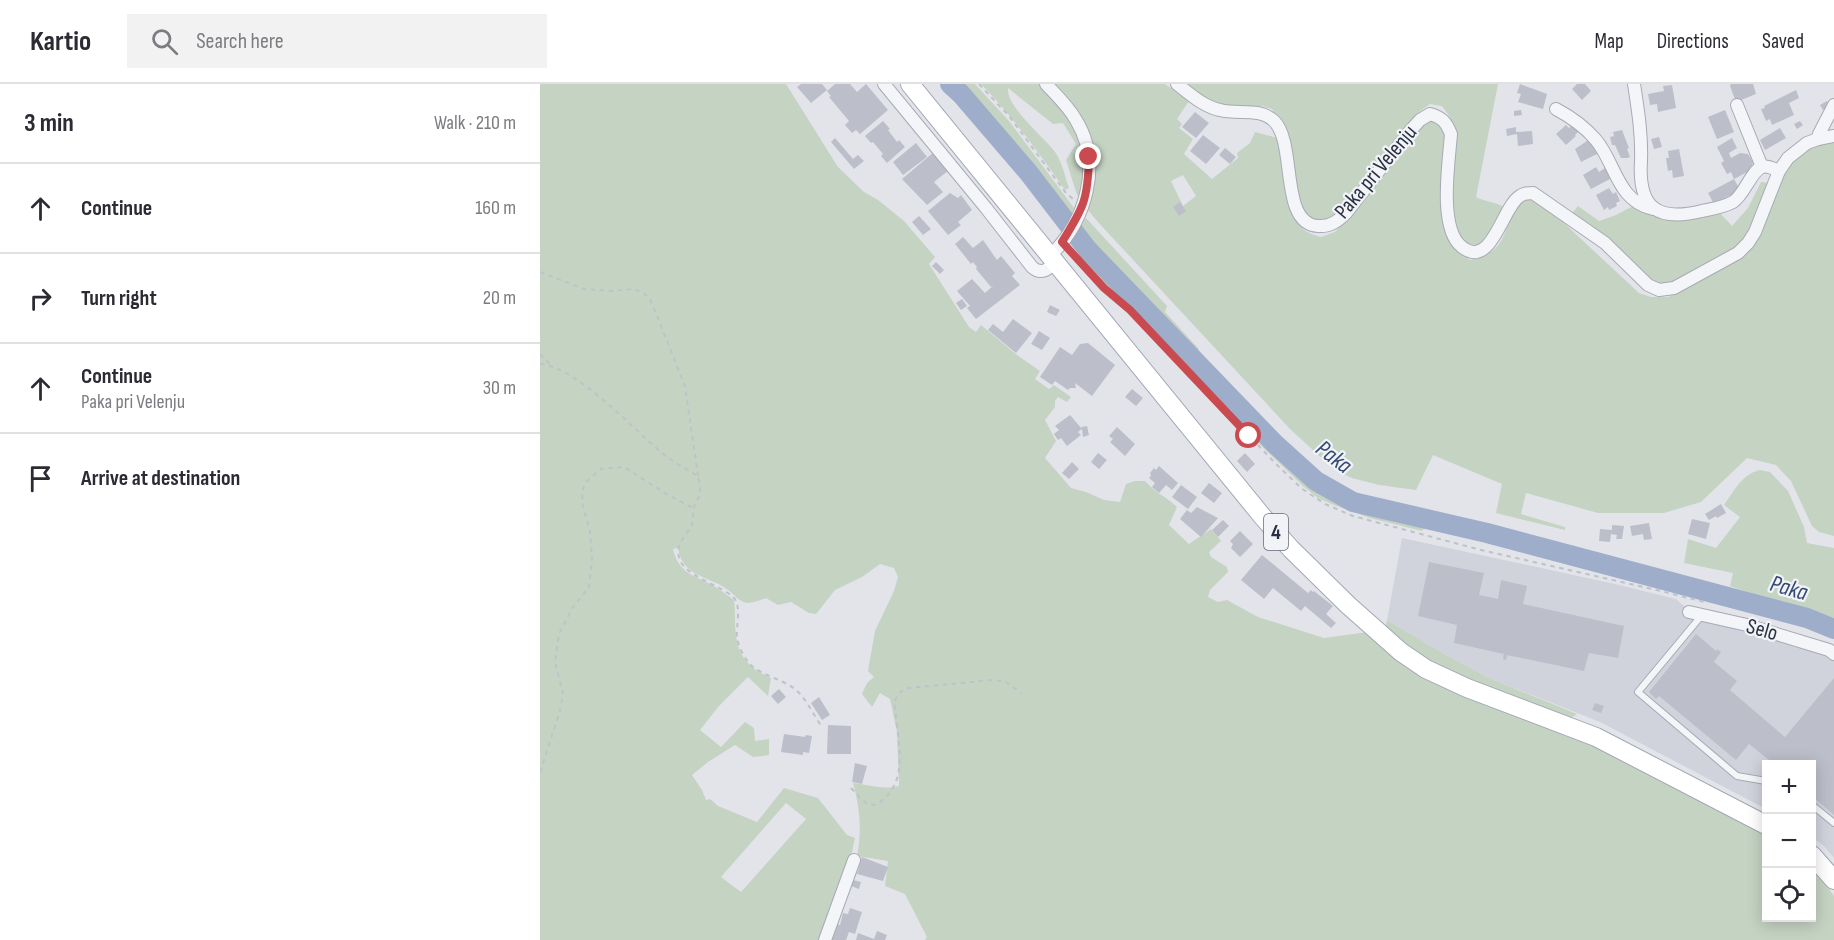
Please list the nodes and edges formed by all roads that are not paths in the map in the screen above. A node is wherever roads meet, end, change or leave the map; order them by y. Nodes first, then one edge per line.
1 (884, 84) edge
2 (910, 84) edge
3 (1046, 84) edge
4 (1177, 84) edge
5 (1634, 84) edge
6 (1737, 105) dead end
7 (1834, 105) edge
8 (1556, 109) dead end
9 (1834, 136) edge
10 (1818, 139) junction
11 (1762, 167) junction
12 (1779, 171) junction
13 (1657, 210) junction
14 (1058, 250) junction
15 (1689, 612) dead end
16 (1702, 615) junction
17 (1834, 654) edge
18 (1762, 780) edge
19 (1816, 808) edge
20 (1762, 822) edge
21 (1834, 823) edge
22 (854, 860) dead end
23 (1816, 860) edge
24 (1834, 880) edge
25 (825, 940) edge

1 - 14 street
2 - 14 main road, 4
3 - 14 street
4 - 12 street, Paka pri Velenju
5 - 13 street
6 - 11 street
7 - 10 street
8 - 13 street
9 - 10 street, Paka pri Velenju
10 - 12 street, Paka pri Velenju
11 - 12 street
11 - 13 street
14 - 20 main road, 4
15 - 16 street, Selo
16 - 17 street, Selo
16 - 18 lane
19 - 21 lane
22 - 25 street
23 - 24 main road

